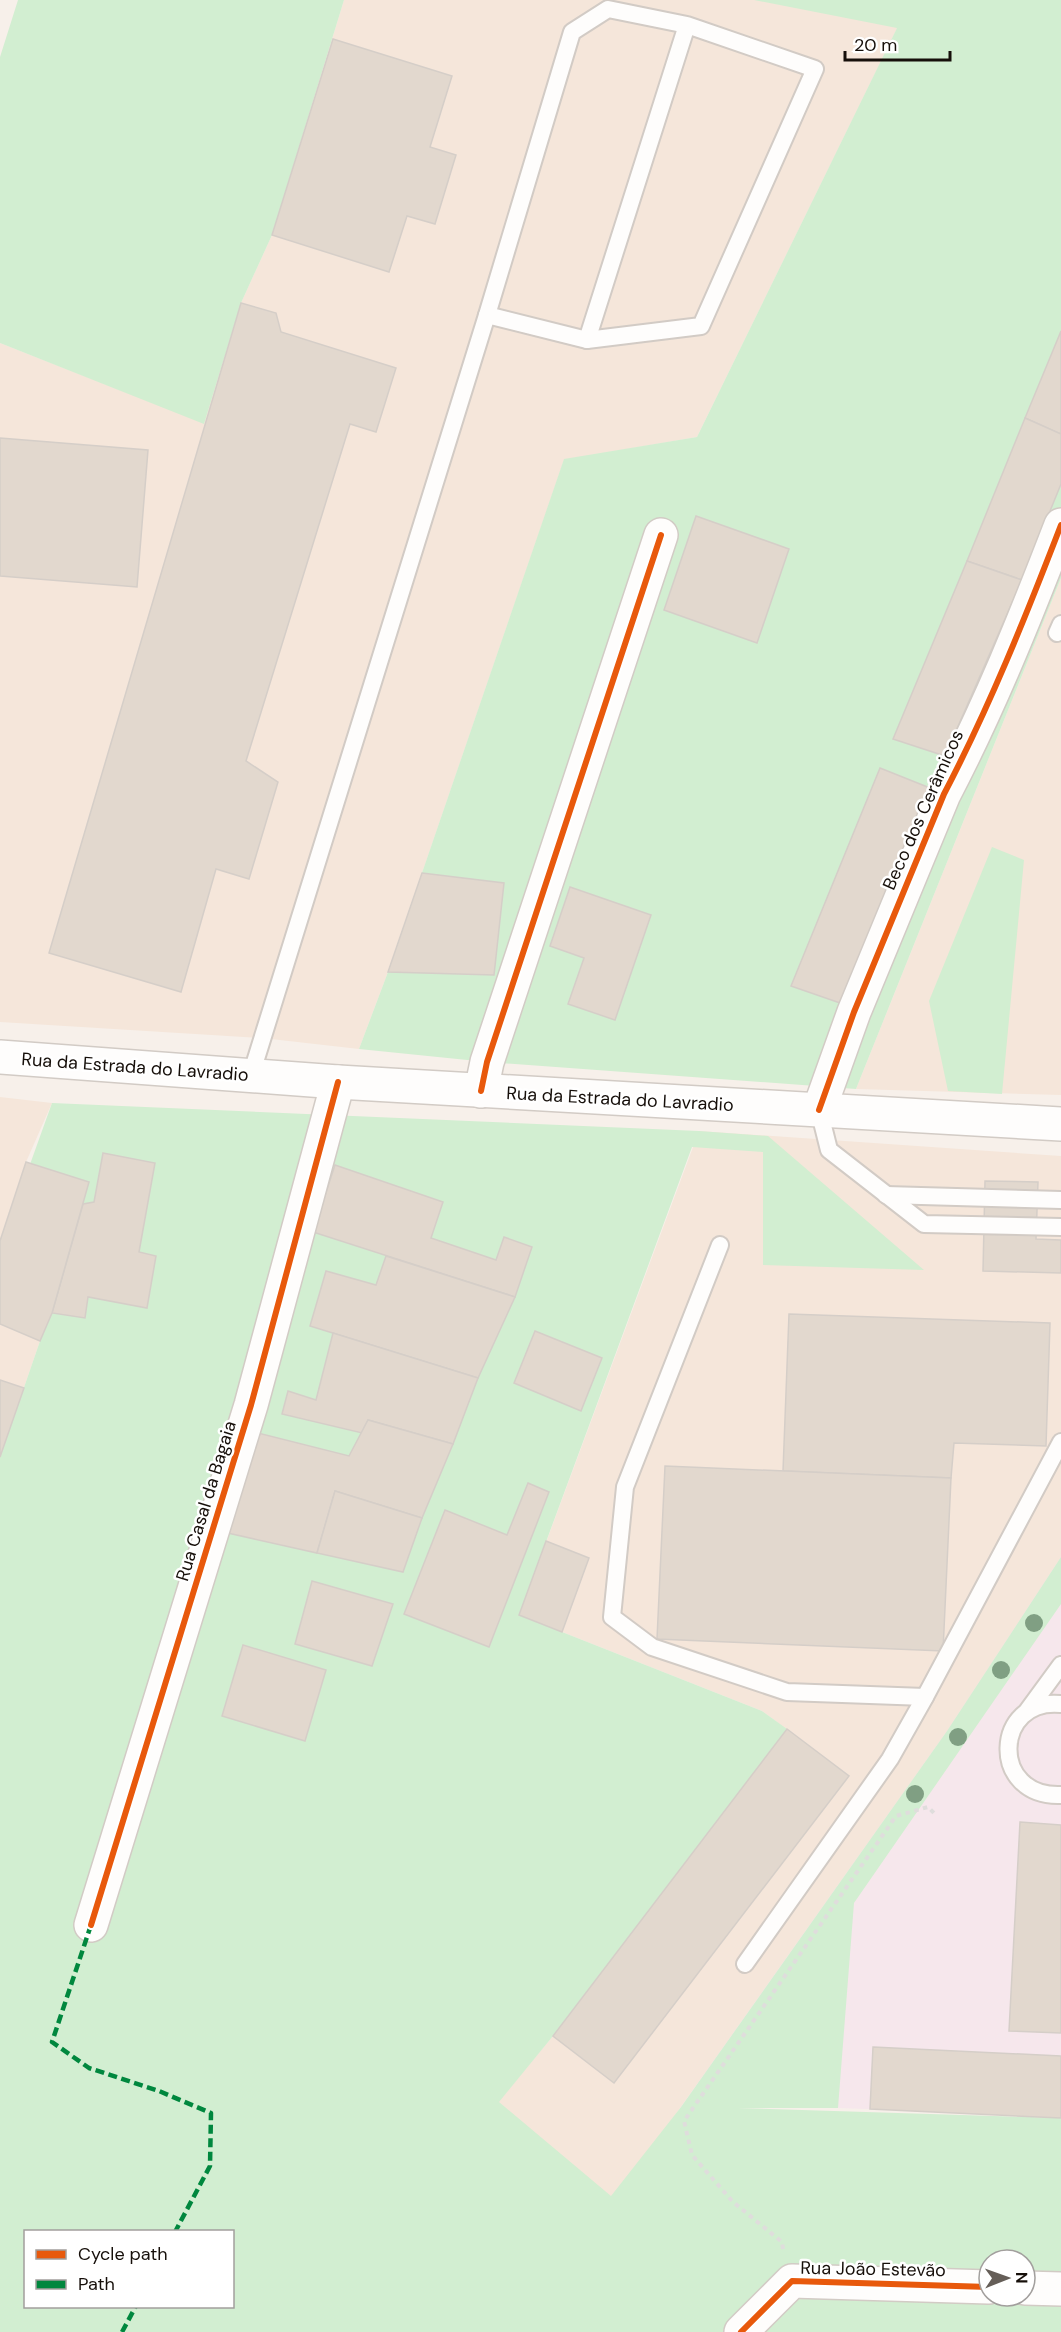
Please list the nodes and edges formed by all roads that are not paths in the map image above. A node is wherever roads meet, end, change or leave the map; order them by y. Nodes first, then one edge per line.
1 (687, 25) junction
2 (487, 315) junction
3 (587, 340) junction
4 (1061, 525) edge
5 (661, 535) dead end
6 (0, 1058) edge
7 (251, 1075) junction
8 (338, 1082) junction
9 (481, 1091) junction
10 (819, 1110) junction
11 (1061, 1124) edge
12 (886, 1195) junction
13 (1061, 1200) edge
14 (1061, 1227) edge
15 (720, 1245) dead end
16 (1061, 1442) edge
17 (1061, 1665) edge
18 (925, 1697) junction
19 (1061, 1704) edge
20 (1028, 1711) junction
21 (1061, 1795) edge
22 (90, 1925) dead end
23 (745, 1964) dead end
24 (977, 2287) edge
25 (1037, 2288) edge
26 (1061, 2289) edge
27 (741, 2332) edge

1 - 2 lane
1 - 3 lane
1 - 3 lane
2 - 3 lane
2 - 7 lane
4 - 10 street, Beco dos Cerâmicos
5 - 9 street
6 - 7 street, Rua da Estrada do Lavradio
7 - 8 street, Rua da Estrada do Lavradio
8 - 9 street, Rua da Estrada do Lavradio
8 - 22 street, Rua Casal da Bagaia
9 - 10 street, Rua da Estrada do Lavradio
10 - 11 street, Rua da Estrada do Lavradio
10 - 12 lane
12 - 13 lane
12 - 14 lane
15 - 18 lane
16 - 18 lane
17 - 20 lane
18 - 23 lane
19 - 20 lane
20 - 21 lane
24 - 27 street, Rua João Estevão
25 - 26 street

